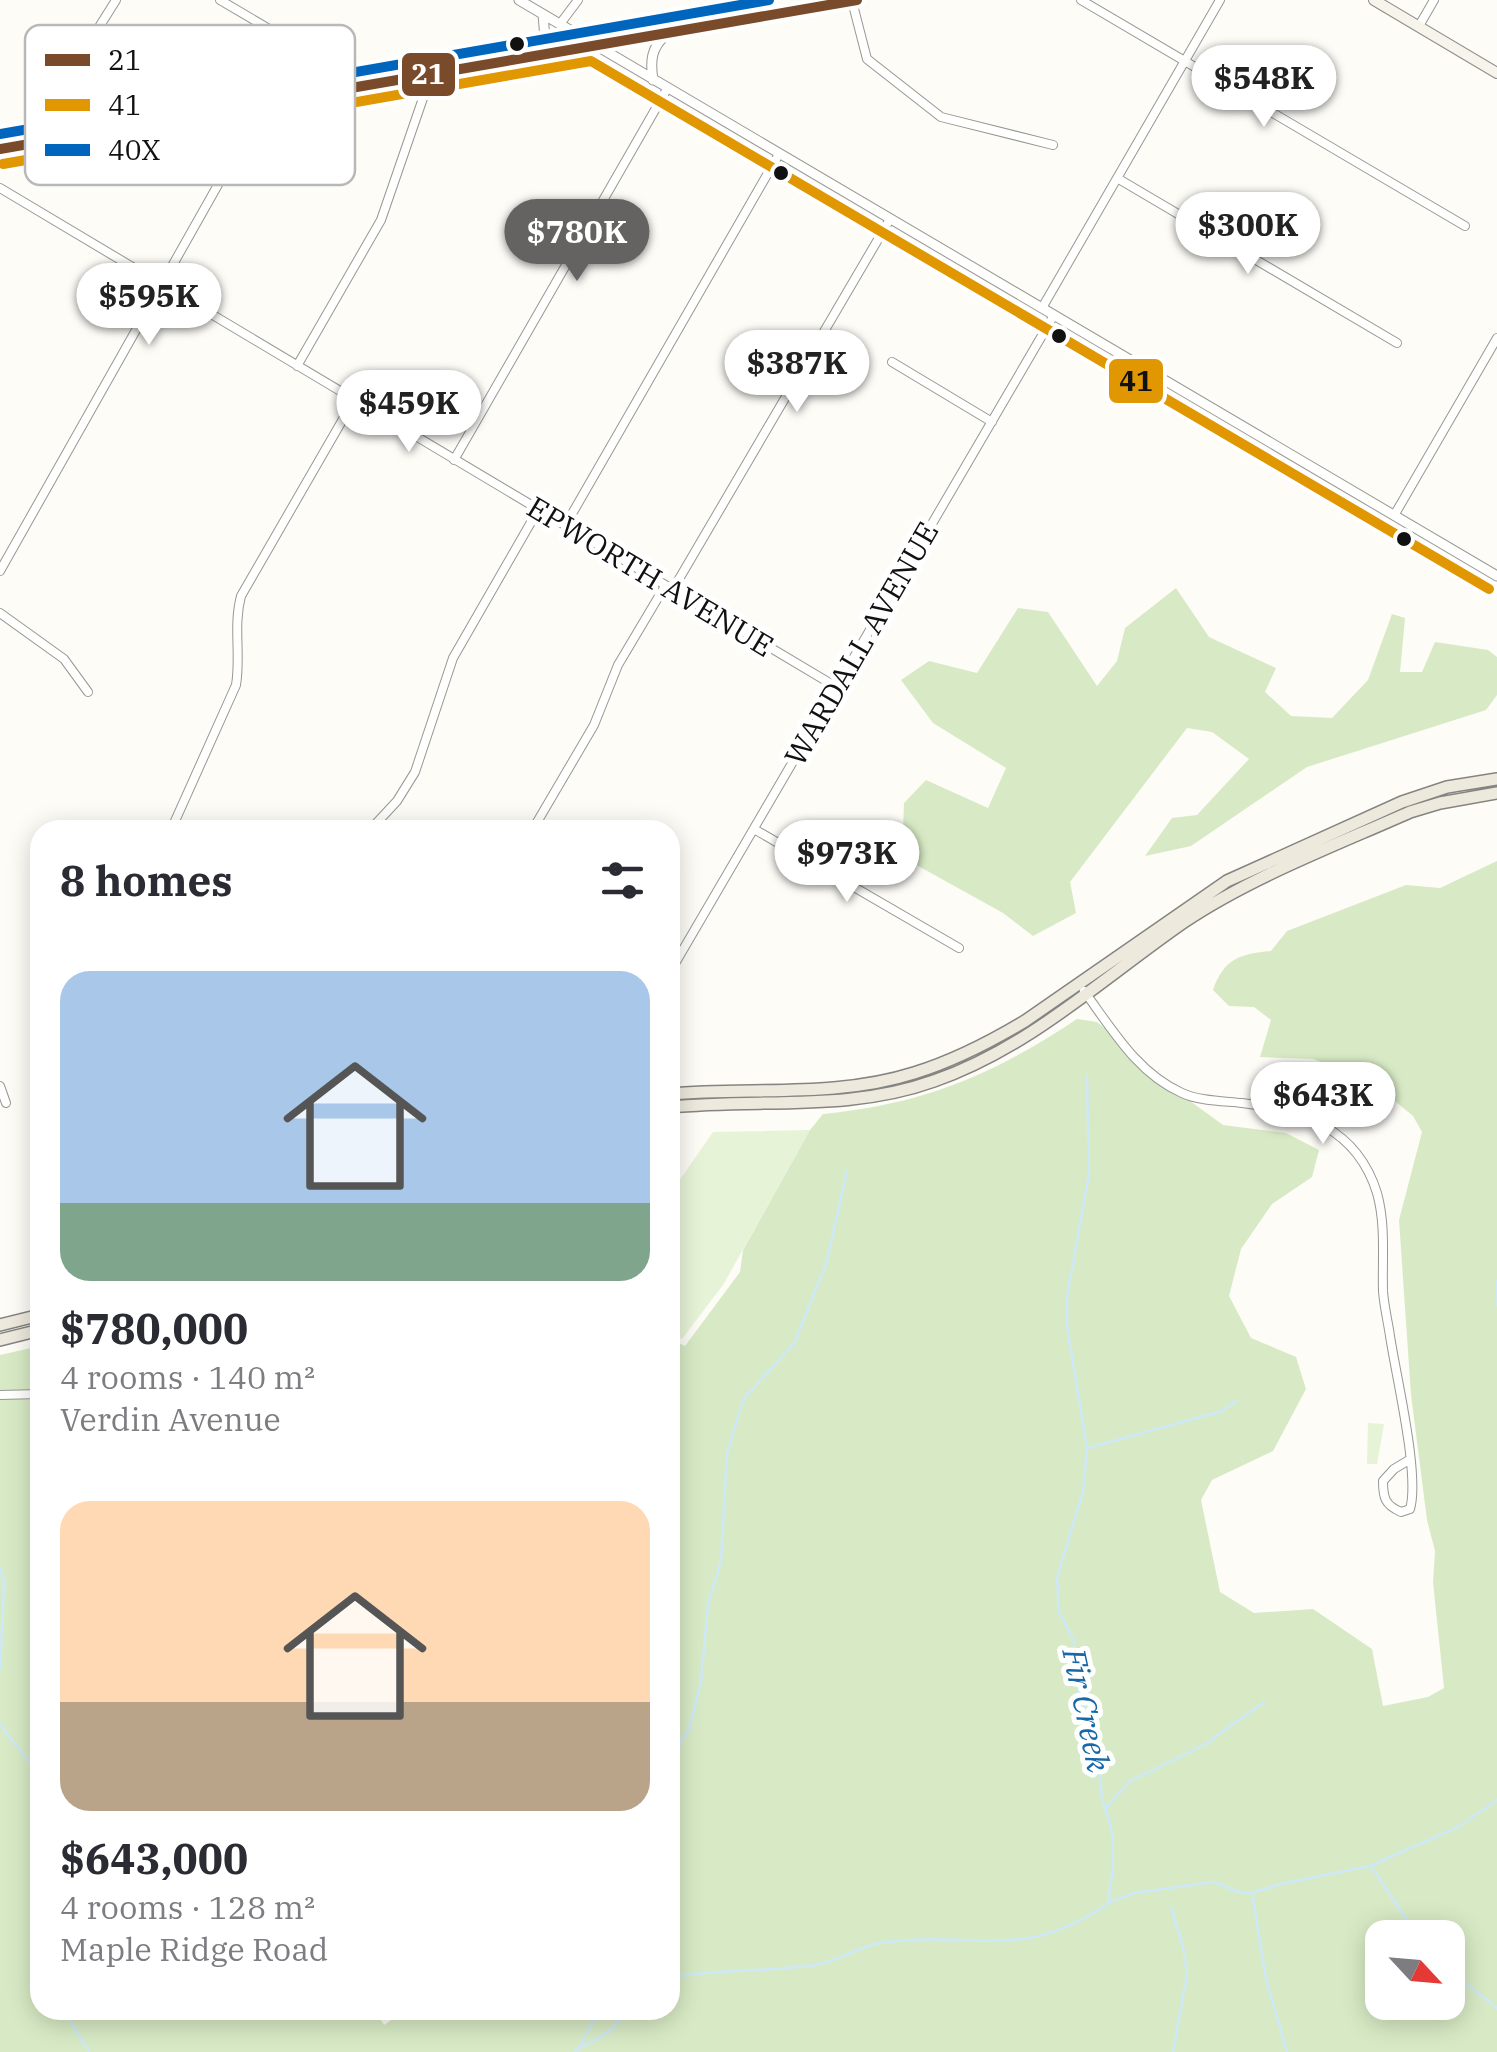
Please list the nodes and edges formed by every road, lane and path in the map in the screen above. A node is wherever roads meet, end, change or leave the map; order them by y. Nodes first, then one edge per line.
1 (116, 0) edge
2 (220, 0) edge
3 (520, 0) edge
4 (578, 0) edge
5 (1081, 0) edge
6 (1220, 0) edge
7 (1374, 0) edge
8 (1434, 0) edge
9 (855, 1) edge
10 (543, 14) junction
11 (560, 24) junction
12 (100, 25) edge
13 (262, 25) edge
14 (1419, 26) junction
15 (670, 31) junction
16 (594, 45) junction
17 (529, 58) junction
18 (1184, 61) junction
19 (1497, 73) edge
20 (431, 75) junction
21 (355, 80) edge
22 (653, 80) junction
23 (366, 86) junction
24 (355, 88) edge
25 (668, 89) junction
26 (25, 144) edge
27 (1053, 145) dead end
28 (0, 150) edge
29 (779, 154) junction
30 (1118, 178) junction
31 (219, 185) edge
32 (0, 188) edge
33 (890, 219) junction
34 (1466, 226) dead end
35 (164, 286) junction
36 (1042, 308) junction
37 (1054, 316) junction
38 (1497, 338) edge
39 (1398, 343) dead end
40 (892, 362) dead end
41 (298, 366) junction
42 (354, 400) junction
43 (992, 422) junction
44 (454, 460) junction
45 (538, 510) junction
46 (1395, 514) junction
47 (565, 526) junction
48 (0, 570) edge
49 (1497, 576) edge
50 (668, 588) junction
51 (0, 613) edge
52 (838, 688) junction
53 (88, 692) dead end
54 (1497, 780) edge
55 (1497, 793) edge
56 (175, 820) edge
57 (379, 820) edge
58 (538, 820) edge
59 (754, 829) junction
60 (959, 948) dead end
61 (680, 955) edge
62 (1078, 983) junction
63 (1086, 994) junction
64 (0, 1086) edge
65 (680, 1094) edge
66 (6, 1103) dead end
67 (680, 1107) edge
68 (30, 1318) edge
69 (0, 1325) edge
70 (30, 1332) edge
71 (0, 1340) edge
72 (30, 1394) edge
73 (0, 1395) edge
74 (1409, 1460) junction

1 - 12 street
2 - 13 street
3 - 10 street
4 - 11 street
5 - 18 street
6 - 18 street
7 - 14 main road
8 - 14 street
9 - 15 main road
9 - 27 street
10 - 11 street
10 - 17 street
11 - 16 street
14 - 19 main road
15 - 16 main road
15 - 22 street
16 - 17 main road
16 - 22 street
17 - 20 main road
18 - 30 street
18 - 34 street
20 - 23 main road
20 - 41 street
21 - 23 street
22 - 25 street
23 - 24 main road
25 - 29 street
25 - 44 street
26 - 28 main road
29 - 33 street
29 - 47 street
30 - 36 street
30 - 39 street
31 - 35 street
32 - 35 street, EPWORTH AVENUE
33 - 36 street
33 - 50 street
35 - 41 street, EPWORTH AVENUE
35 - 48 street
36 - 37 street
37 - 43 street, WARDALL AVENUE
37 - 46 street
38 - 46 street
40 - 43 street
41 - 42 street, EPWORTH AVENUE
42 - 44 street, EPWORTH AVENUE
42 - 56 street
43 - 52 street, WARDALL AVENUE
44 - 45 street, EPWORTH AVENUE
45 - 47 street, EPWORTH AVENUE
45 - 57 street
46 - 49 street
47 - 50 street, EPWORTH AVENUE
50 - 52 street, EPWORTH AVENUE
50 - 58 street
51 - 53 street
52 - 59 street, WARDALL AVENUE
54 - 62 main road
55 - 63 main road
59 - 60 street
59 - 61 street, WARDALL AVENUE
62 - 63 street
62 - 65 main road
63 - 67 main road
63 - 74 street
64 - 66 street
68 - 69 main road
70 - 71 main road
72 - 73 street
74 - 74 street

